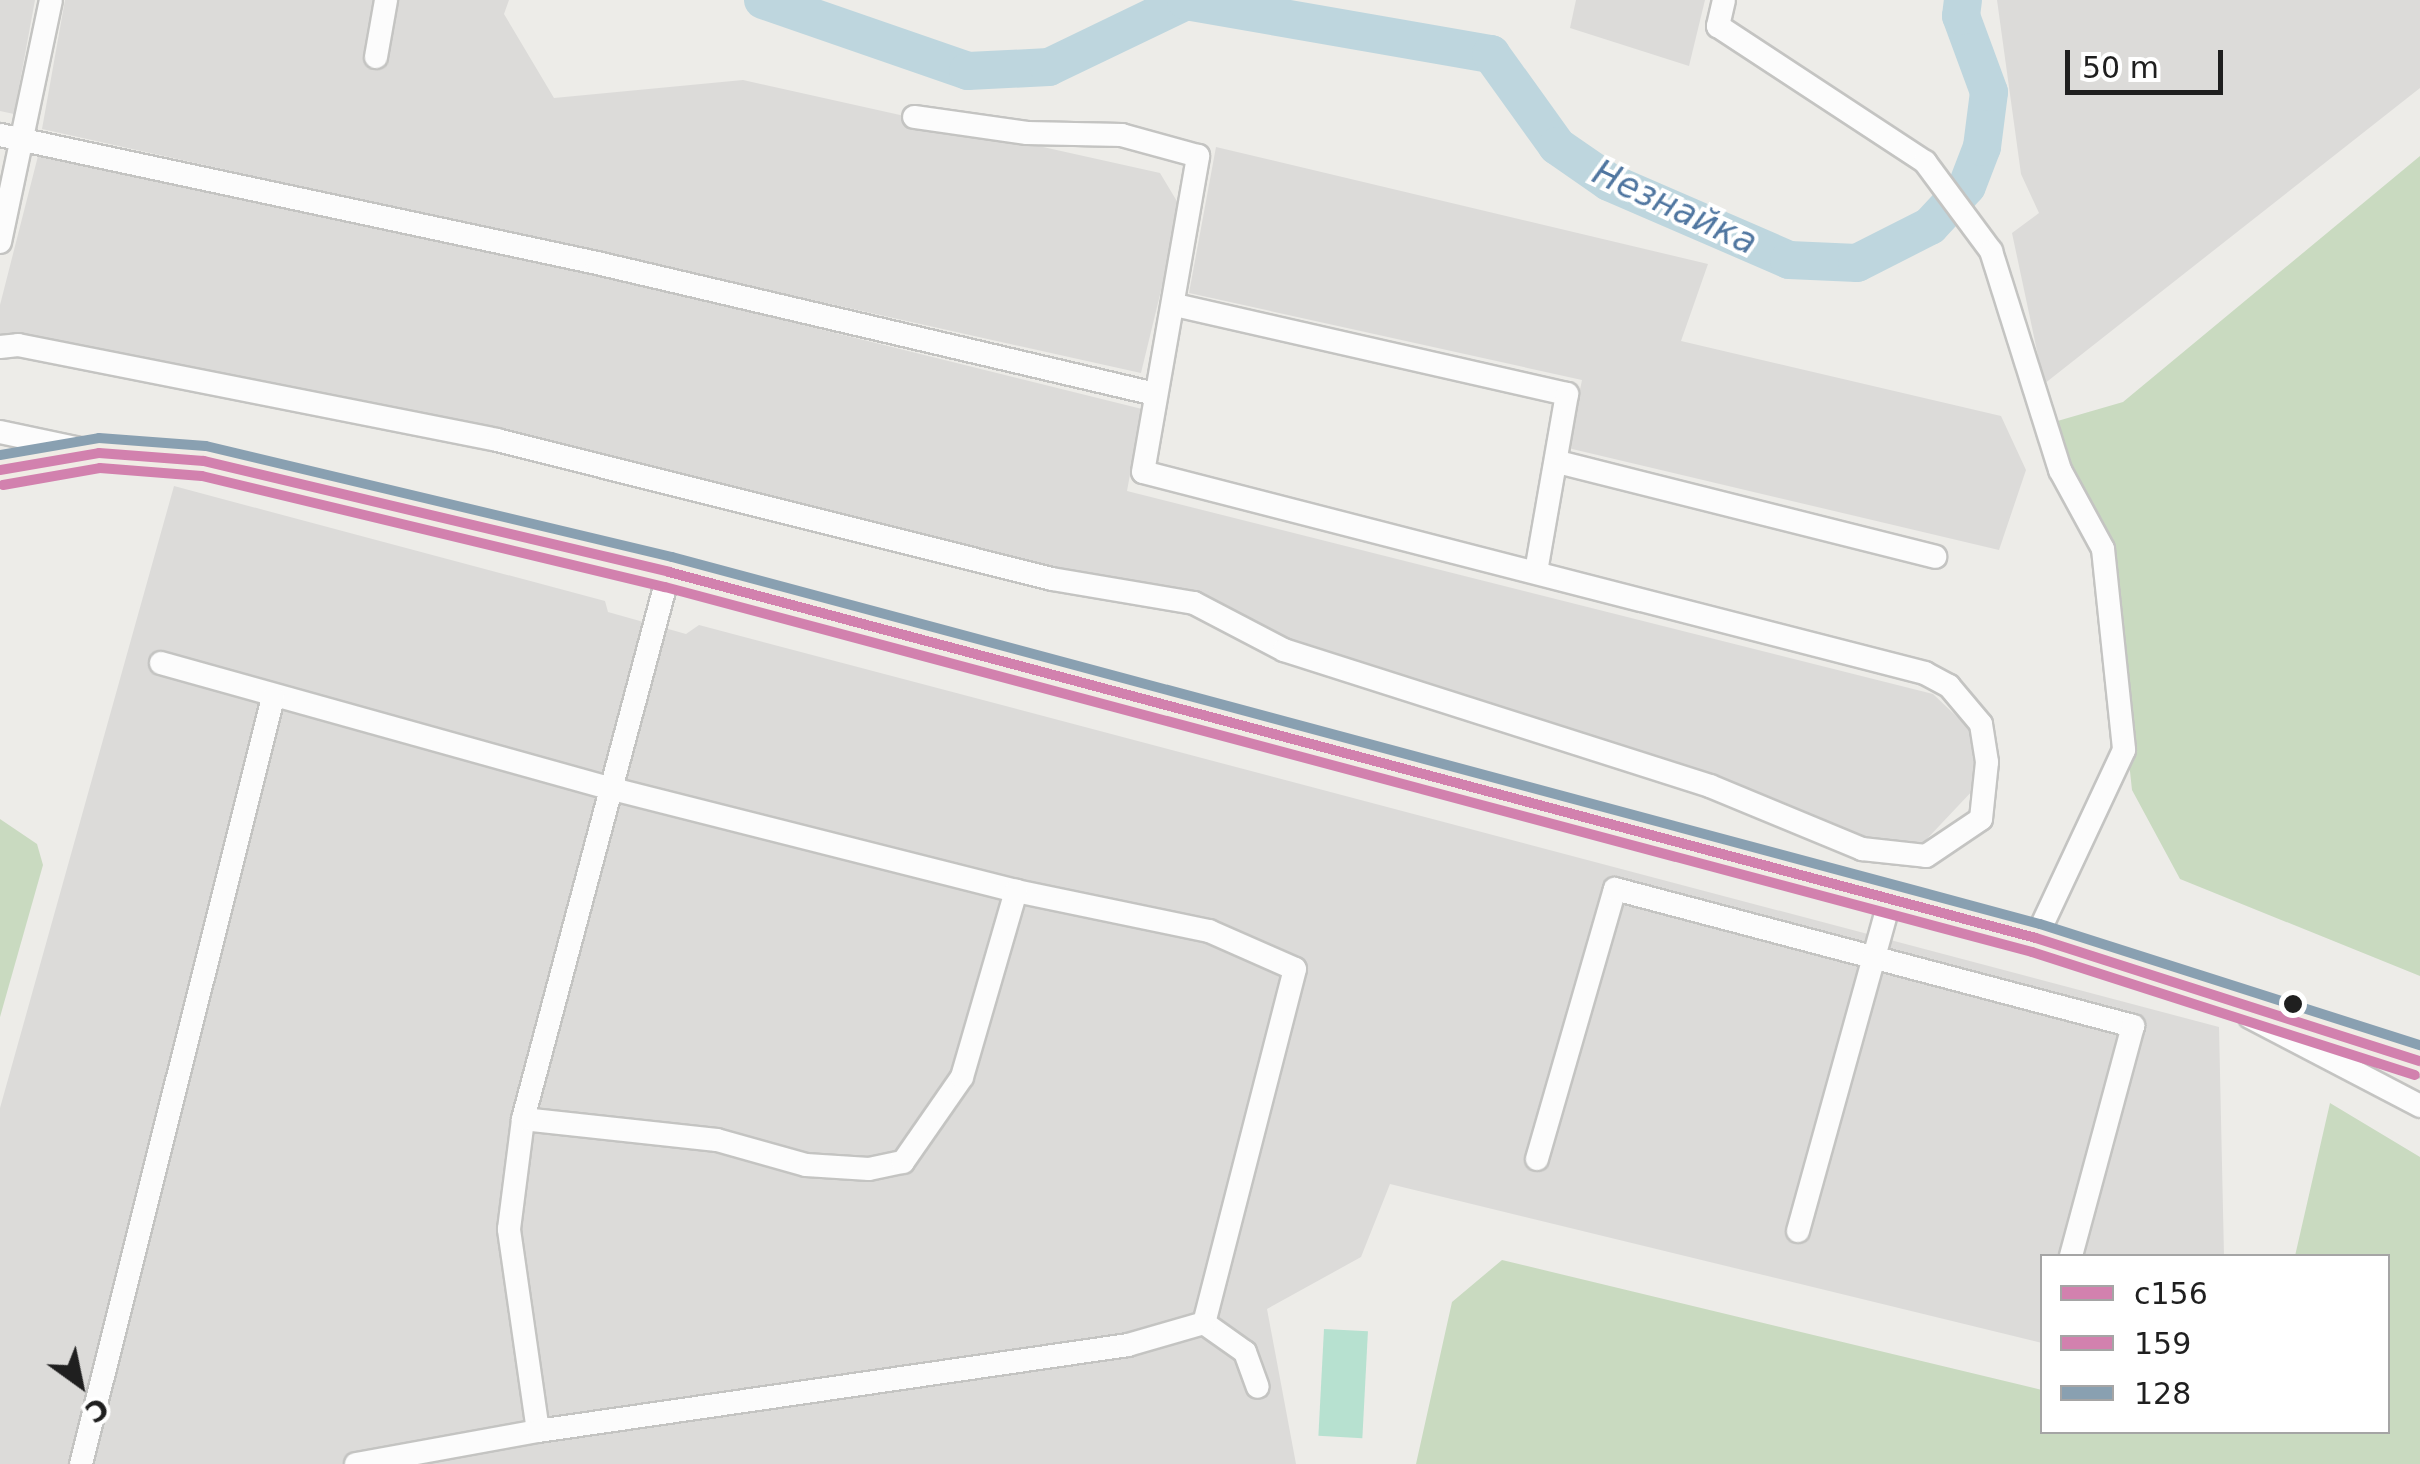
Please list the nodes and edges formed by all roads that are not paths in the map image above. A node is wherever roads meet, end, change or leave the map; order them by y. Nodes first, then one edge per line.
1 (50, 0) edge
2 (386, 0) edge
3 (1724, 0) edge
4 (376, 57) dead end
5 (914, 117) dead end
6 (0, 135) edge
7 (24, 140) junction
8 (0, 242) edge
9 (1174, 305) junction
10 (0, 347) edge
11 (1156, 394) junction
12 (0, 432) edge
13 (98, 453) junction
14 (1558, 462) junction
15 (0, 470) edge
16 (1935, 557) dead end
17 (1536, 570) junction
18 (669, 572) junction
19 (161, 663) dead end
20 (272, 698) junction
21 (613, 789) junction
22 (1016, 892) junction
23 (1890, 899) junction
24 (2036, 938) junction
25 (1874, 958) junction
26 (2190, 985) junction
27 (2420, 1062) edge
28 (2420, 1106) edge
29 (523, 1119) junction
30 (1537, 1159) dead end
31 (1798, 1231) dead end
32 (2072, 1254) edge
33 (1204, 1323) junction
34 (1258, 1387) dead end
35 (538, 1431) junction
36 (81, 1464) edge
37 (356, 1464) edge

1 - 7 street
2 - 4 street
3 - 24 street
5 - 9 street
6 - 7 street
7 - 8 street
7 - 11 street
9 - 11 street
9 - 14 street
10 - 17 street
11 - 17 street
12 - 13 street
13 - 15 main road
13 - 18 main road
14 - 16 street
14 - 17 street
18 - 21 street
18 - 23 main road
19 - 20 street
20 - 21 street
20 - 36 street
21 - 22 street
21 - 29 street
22 - 29 street
22 - 33 street
23 - 24 main road
23 - 25 street
24 - 26 main road
25 - 30 street
25 - 31 street
25 - 32 street
26 - 27 main road
26 - 28 street
29 - 35 street
33 - 34 street
33 - 35 street
35 - 37 street

